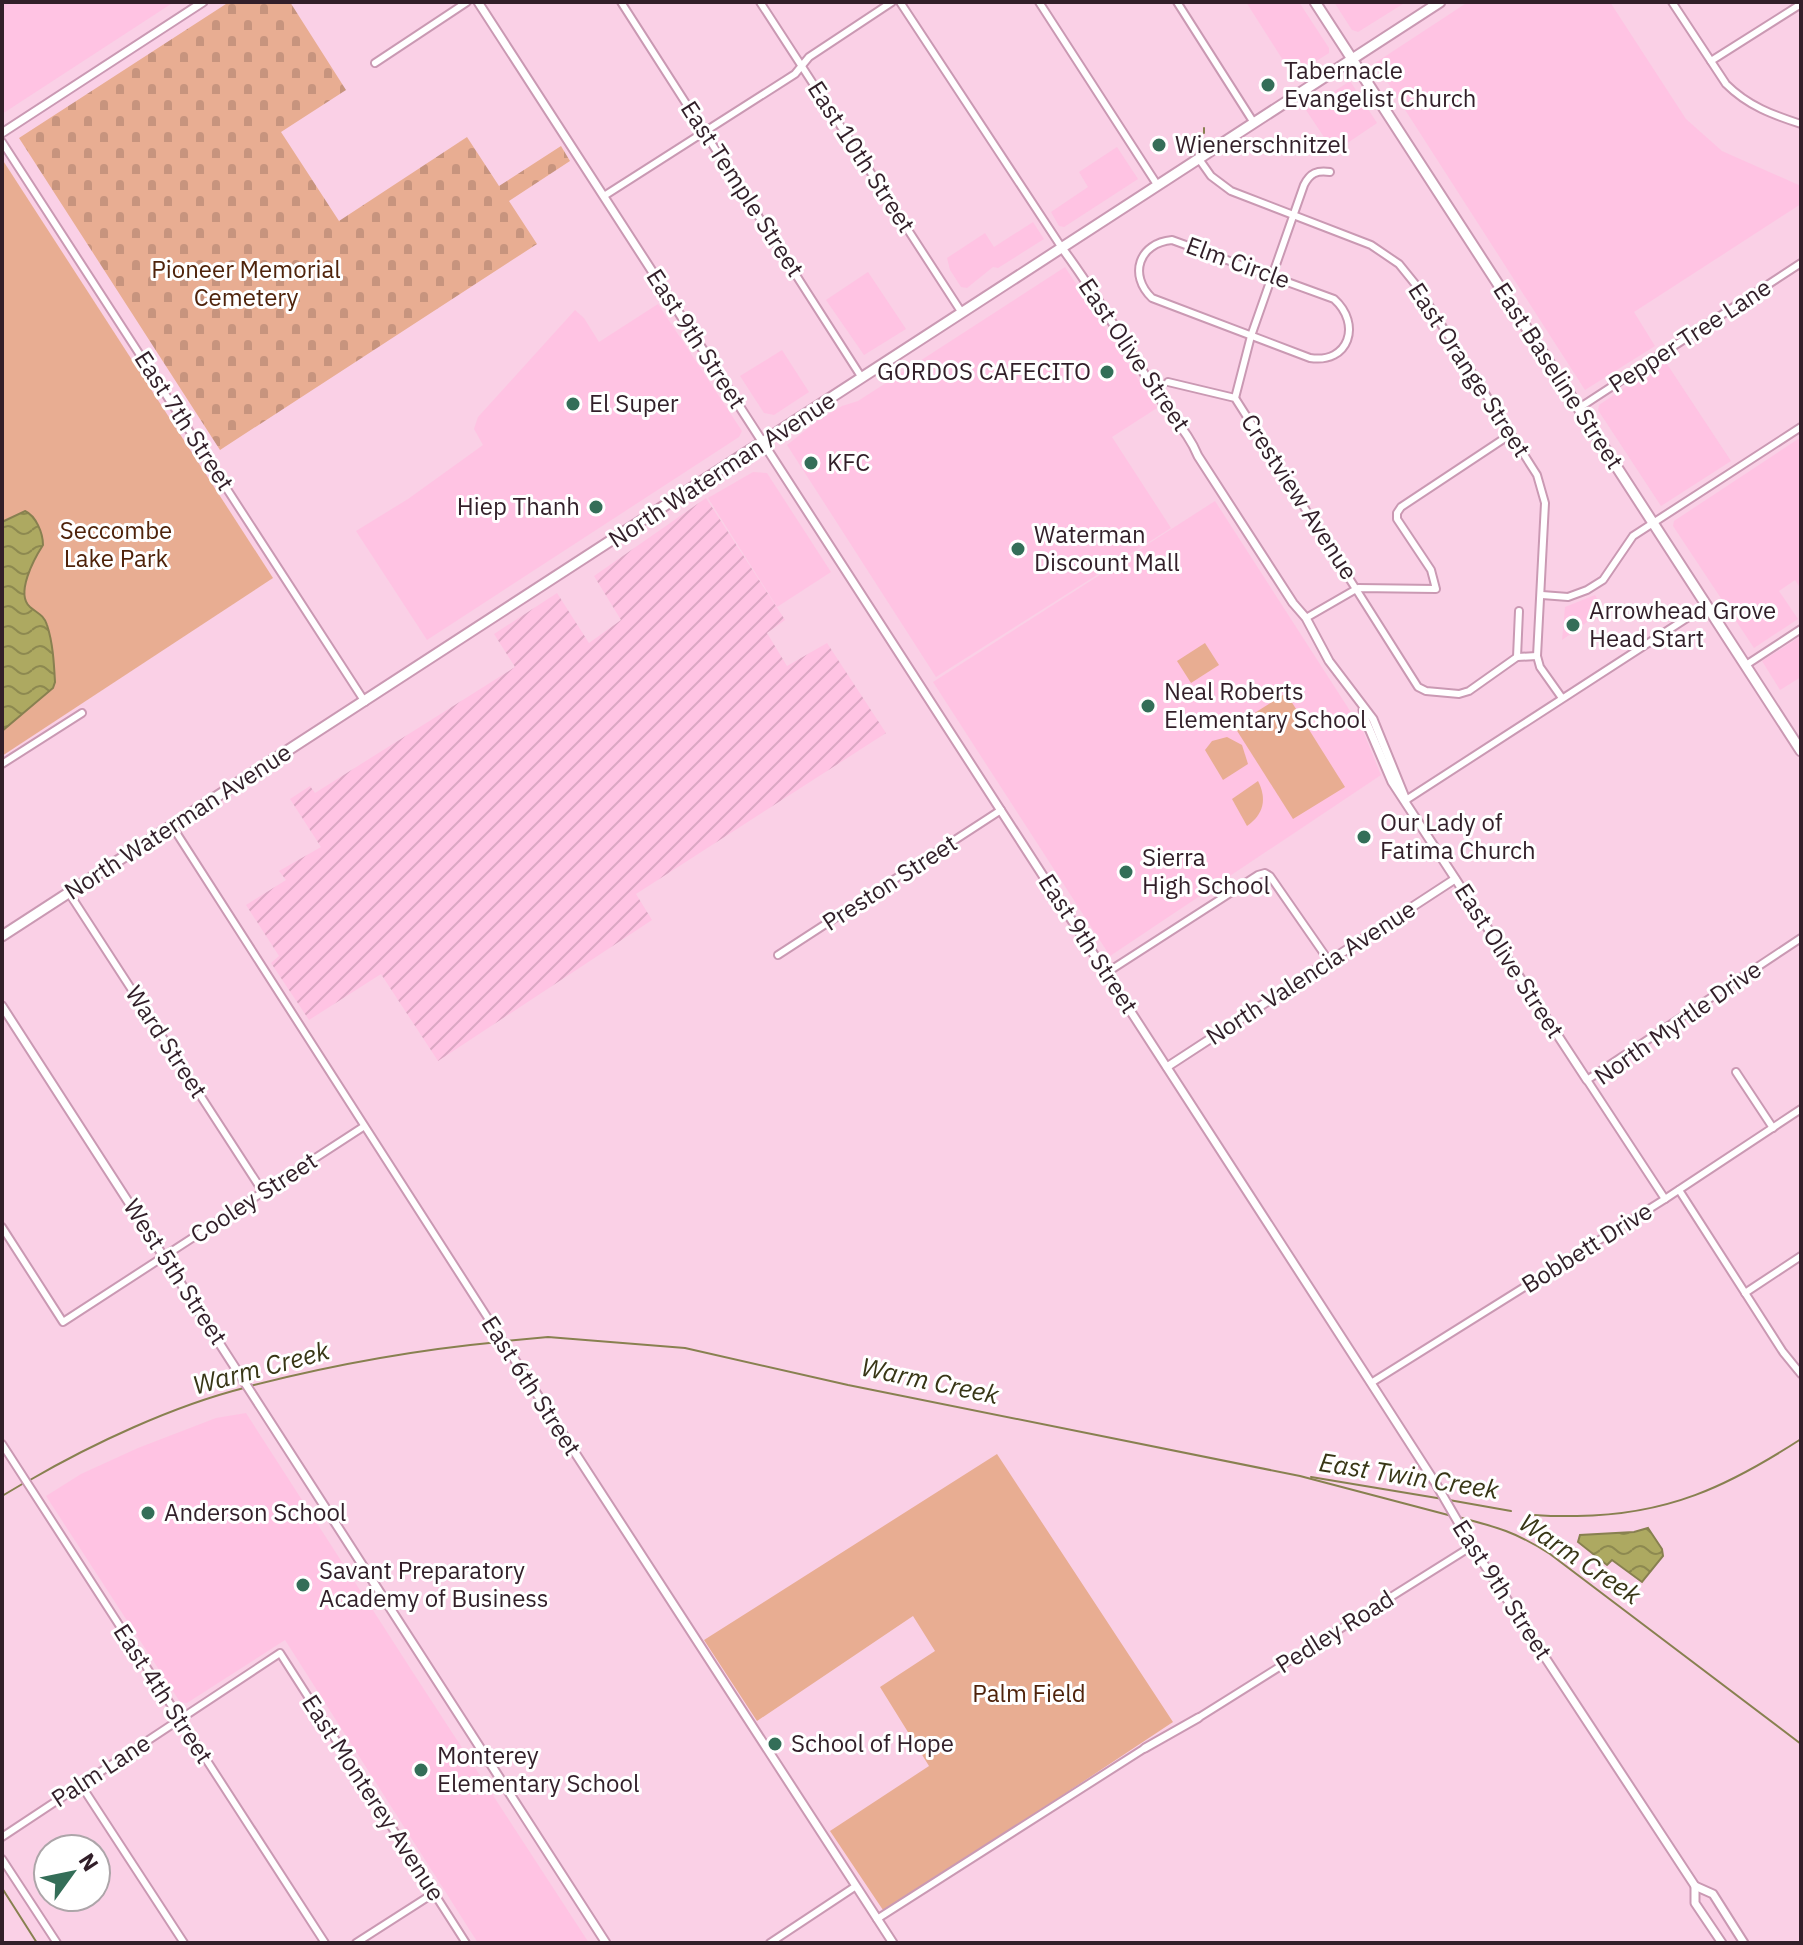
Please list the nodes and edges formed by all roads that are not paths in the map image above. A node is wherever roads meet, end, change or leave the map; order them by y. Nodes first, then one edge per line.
1 (202, 2) edge
2 (467, 2) edge
3 (478, 2) edge
4 (621, 2) edge
5 (760, 2) edge
6 (892, 2) edge
7 (900, 2) edge
8 (1039, 2) edge
9 (1177, 2) edge
10 (1315, 2) edge
11 (1440, 2) edge
12 (1672, 2) edge
13 (1801, 4) edge
14 (1352, 59) junction
15 (1711, 61) junction
16 (375, 63) dead end
17 (802, 66) junction
18 (1254, 123) junction
19 (1801, 124) edge
20 (706, 132) junction
21 (2, 133) edge
22 (2, 142) edge
23 (1199, 159) junction
24 (1330, 172) dead end
25 (1158, 186) junction
26 (604, 196) junction
27 (1292, 215) junction
28 (1062, 248) junction
29 (1801, 263) edge
30 (1271, 275) junction
31 (962, 313) junction
32 (1251, 336) junction
33 (862, 378) junction
34 (1168, 382) dead end
35 (1235, 398) junction
36 (1579, 408) junction
37 (1801, 427) edge
38 (1511, 434) junction
39 (762, 443) junction
40 (1653, 523) junction
41 (1358, 588) junction
42 (1542, 595) junction
43 (1707, 605) junction
44 (1519, 611) dead end
45 (1306, 618) junction
46 (1801, 629) edge
47 (1537, 656) junction
48 (1517, 657) junction
49 (1746, 665) junction
50 (1562, 698) junction
51 (365, 702) junction
52 (82, 713) dead end
53 (1801, 751) edge
54 (2, 764) edge
55 (1406, 800) junction
56 (1001, 810) junction
57 (172, 826) junction
58 (1455, 879) junction
59 (69, 893) junction
60 (2, 936) edge
61 (1801, 938) edge
62 (778, 955) dead end
63 (1329, 961) junction
64 (1106, 973) junction
65 (2, 1006) edge
66 (1167, 1067) junction
67 (1736, 1072) dead end
68 (1587, 1080) junction
69 (1801, 1109) edge
70 (363, 1127) junction
71 (1773, 1128) junction
72 (1679, 1190) junction
73 (263, 1192) junction
74 (1665, 1199) junction
75 (2, 1227) edge
76 (165, 1256) junction
77 (1801, 1256) edge
78 (1745, 1293) junction
79 (511, 1354) joint
80 (1801, 1374) edge
81 (1371, 1383) junction
82 (2, 1444) edge
83 (1472, 1546) junction
84 (280, 1653) joint
85 (1198, 1718) joint
86 (180, 1719) junction
87 (1145, 1748) joint
88 (81, 1785) junction
89 (2, 1837) edge
90 (2, 1859) edge
91 (856, 1886) junction
92 (1695, 1886) junction
93 (434, 1893) junction
94 (877, 1919) junction
95 (57, 1943) edge
96 (184, 1943) edge
97 (325, 1943) edge
98 (356, 1943) edge
99 (466, 1943) edge
100 (606, 1943) edge
101 (770, 1943) edge
102 (893, 1943) edge
103 (1722, 1943) edge
104 (1744, 1943) edge

1 - 21 street
2 - 16 street
3 - 26 street, East 9th Street
4 - 20 street, East Temple Street
5 - 17 street, East 10th Street
6 - 17 street
7 - 28 street, East Olive Street
8 - 25 street
9 - 18 street
10 - 14 main road, East Baseline Street
11 - 14 main road, North Waterman Avenue
12 - 15 street
13 - 15 street
14 - 18 main road, North Waterman Avenue
14 - 36 main road, East Baseline Street
15 - 19 street
17 - 20 street
17 - 31 street, East 10th Street
18 - 23 main road, North Waterman Avenue
20 - 26 street
20 - 33 street, East Temple Street
22 - 51 street, East 7th Street
23 - 25 main road, North Waterman Avenue
23 - 27 street, East Orange Street
24 - 27 street
25 - 28 main road, North Waterman Avenue
26 - 39 street, East 9th Street
27 - 30 street
27 - 38 street, East Orange Street
28 - 31 main road, North Waterman Avenue
28 - 45 street, East Olive Street
29 - 36 street, Pepper Tree Lane
30 - 32 street
30 - 32 street, Elm Circle
30 - 32 street, Elm Circle
31 - 33 main road, North Waterman Avenue
32 - 35 street
33 - 39 main road, North Waterman Avenue
34 - 35 street, Crestview Avenue
35 - 41 street, Crestview Avenue
36 - 40 main road, East Baseline Street
37 - 40 street
38 - 41 street, Crestview Avenue
38 - 42 street, East Orange Street
39 - 51 main road, North Waterman Avenue
39 - 56 street, East 9th Street
40 - 42 street
40 - 43 main road, East Baseline Street
41 - 45 street
41 - 48 street
42 - 47 street, East Orange Street
43 - 49 main road, East Baseline Street
43 - 50 street
44 - 48 street
45 - 55 street, East Olive Street
46 - 49 street
47 - 48 street
47 - 50 street
49 - 53 main road, East Baseline Street
50 - 55 street
51 - 57 main road, North Waterman Avenue
52 - 54 street
55 - 58 street, East Olive Street
56 - 62 street, Preston Street
56 - 64 street, East 9th Street
57 - 59 main road, North Waterman Avenue
57 - 70 street, East 6th Street
58 - 63 street, North Valencia Avenue
58 - 68 street, East Olive Street
59 - 60 main road, North Waterman Avenue
59 - 73 street, Ward Street
61 - 68 street, North Myrtle Drive
63 - 64 street
63 - 66 street, North Valencia Avenue
64 - 66 street, East 9th Street
65 - 76 street, West 5th Street
66 - 81 street, East 9th Street
67 - 71 street
68 - 74 street, North Myrtle Drive
69 - 71 street, Bobbett Drive
70 - 73 street, Cooley Street
70 - 79 street, East 6th Street
71 - 72 street, Bobbett Drive
72 - 74 street, Bobbett Drive
72 - 78 street
73 - 76 street, Cooley Street
74 - 81 street, Bobbett Drive
75 - 76 street, Cooley Street
76 - 100 street, West 5th Street
77 - 78 street
78 - 80 street
79 - 91 street, East 6th Street
81 - 83 street, East 9th Street
82 - 86 street, East 4th Street
83 - 85 street, Pedley Road
83 - 92 street, East 9th Street
84 - 86 street, Palm Lane
84 - 93 street, East Monterey Avenue
85 - 87 street
86 - 88 street, Palm Lane
86 - 97 street, East 4th Street
87 - 94 street
88 - 89 street, Palm Lane
88 - 96 street
90 - 95 street
91 - 94 street, East 6th Street
91 - 101 street
92 - 103 street, East 9th Street
92 - 104 street, East 9th Street
93 - 98 street
93 - 99 street, East Monterey Avenue
94 - 102 street, East 6th Street

